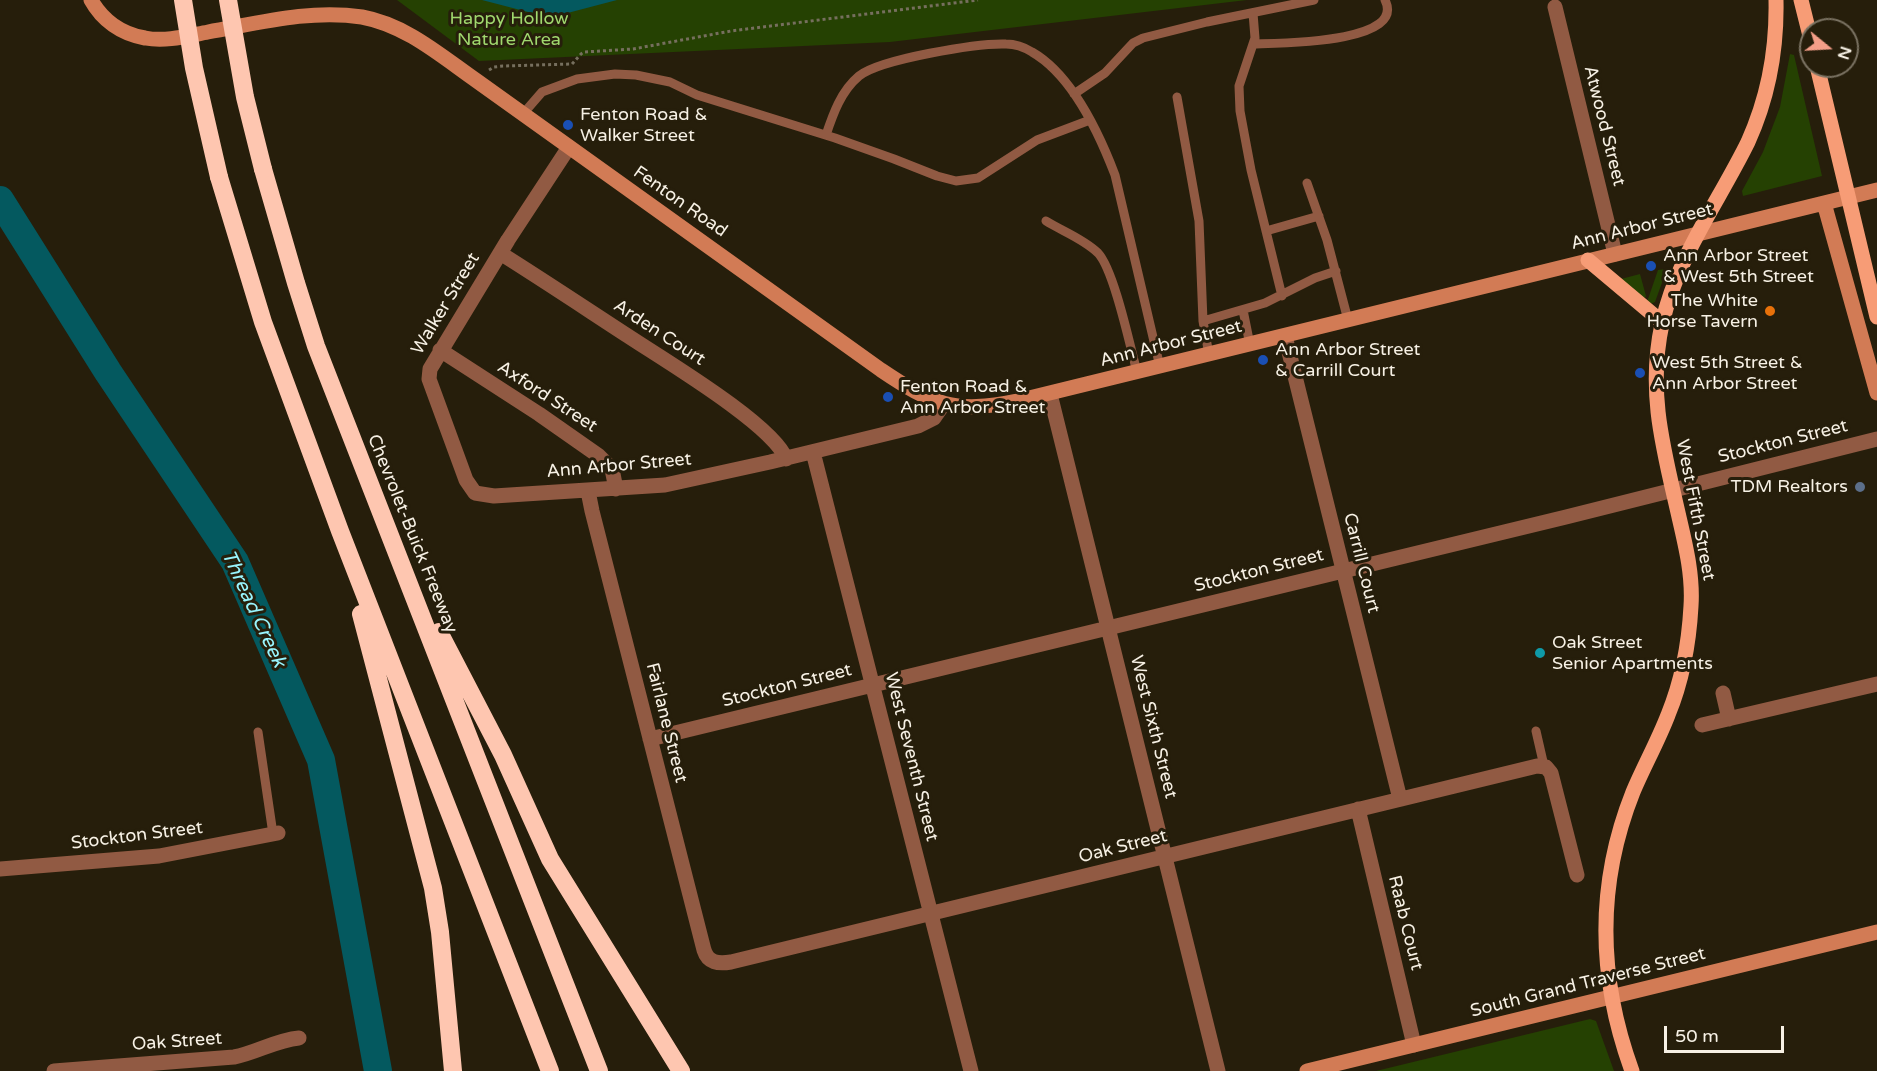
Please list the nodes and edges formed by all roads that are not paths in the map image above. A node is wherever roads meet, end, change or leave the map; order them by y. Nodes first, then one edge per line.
1 (91, 0) edge
2 (183, 0) edge
3 (228, 0) edge
4 (1314, 0) edge
5 (1385, 0) edge
6 (1776, 0) edge
7 (1801, 0) edge
8 (1555, 7) dead end
9 (1253, 13) junction
10 (1806, 18) edge
11 (1253, 44) junction
12 (1820, 78) edge
13 (1074, 94) junction
14 (1177, 97) dead end
15 (522, 115) junction
16 (1090, 120) junction
17 (826, 135) junction
18 (569, 147) junction
19 (1307, 183) dead end
20 (1877, 190) edge
21 (1848, 197) junction
22 (1824, 203) junction
23 (1318, 216) junction
24 (1046, 221) dead end
25 (1266, 231) junction
26 (1697, 234) junction
27 (500, 253) junction
28 (1615, 254) junction
29 (1588, 260) junction
30 (1336, 271) junction
31 (1281, 296) junction
32 (1242, 310) junction
33 (1877, 317) edge
34 (1348, 320) junction
35 (1203, 321) junction
36 (1663, 323) junction
37 (1285, 336) junction
38 (1250, 345) junction
39 (440, 350) junction
40 (1209, 355) junction
41 (1160, 367) junction
42 (1137, 372) junction
43 (1877, 393) edge
44 (1050, 394) junction
45 (943, 405) junction
46 (1877, 439) edge
47 (813, 452) junction
48 (786, 459) junction
49 (616, 489) junction
50 (1673, 490) junction
51 (588, 491) junction
52 (475, 493) joint
53 (340, 531) junction
54 (397, 552) junction
55 (1343, 571) junction
56 (1108, 628) junction
57 (1877, 684) edge
58 (873, 685) junction
59 (1723, 693) dead end
60 (1729, 719) junction
61 (1702, 725) dead end
62 (1536, 730) dead end
63 (258, 732) dead end
64 (650, 739) junction
65 (1544, 766) junction
66 (1400, 799) junction
67 (1358, 809) junction
68 (276, 833) joint
69 (1165, 857) junction
70 (0, 869) edge
71 (1577, 875) dead end
72 (931, 914) junction
73 (1877, 932) edge
74 (712, 961) joint
75 (1611, 997) junction
76 (299, 1038) dead end
77 (1414, 1045) junction
78 (54, 1071) edge
79 (453, 1071) edge
80 (550, 1071) edge
81 (599, 1071) edge
82 (681, 1071) edge
83 (971, 1071) edge
84 (1218, 1071) edge
85 (1307, 1071) edge
86 (1632, 1071) edge

1 - 15 street, Fenton Road
2 - 53 highway, bridge
3 - 54 highway, Chevrolet-Buick Freeway, bridge
4 - 9 lane
5 - 11 lane
6 - 26 main road, West Fifth Street
7 - 10 main road
8 - 28 street, Atwood Street
9 - 11 lane
9 - 13 lane
11 - 25 lane
12 - 21 main road
13 - 16 lane
13 - 17 lane
14 - 35 lane
15 - 17 lane
15 - 18 street, Fenton Road
16 - 17 lane
16 - 41 lane
18 - 27 street, Walker Street
18 - 45 street, Fenton Road
19 - 23 lane
20 - 21 street, Ann Arbor Street
21 - 22 street, Ann Arbor Street
21 - 33 main road
22 - 26 street, Ann Arbor Street
22 - 43 street
23 - 25 lane
23 - 30 lane
24 - 42 lane
25 - 31 lane
26 - 28 street, Ann Arbor Street
26 - 36 main road, West Fifth Street
27 - 39 street, Walker Street
27 - 48 street, Arden Court
28 - 29 street, Ann Arbor Street
29 - 34 street, Ann Arbor Street
29 - 36 main road
30 - 31 lane
30 - 34 lane
31 - 32 lane
32 - 35 lane
32 - 38 lane
34 - 37 street, Ann Arbor Street
35 - 40 lane
36 - 50 main road, West Fifth Street
37 - 38 street, Ann Arbor Street
37 - 55 street, Carrill Court
38 - 40 street, Ann Arbor Street
39 - 49 street, Axford Street
39 - 52 street, Walker Street
40 - 41 street, Ann Arbor Street
41 - 42 street, Ann Arbor Street
42 - 44 street, Ann Arbor Street
44 - 45 street, Ann Arbor Street
44 - 56 street, West Sixth Street
45 - 47 street, Ann Arbor Street
46 - 50 street, Stockton Street
47 - 48 street, Ann Arbor Street
47 - 58 street, West Seventh Street
48 - 49 street, Ann Arbor Street
49 - 51 street, Ann Arbor Street
50 - 55 street, Stockton Street
50 - 75 main road, West Fifth Street
51 - 52 street, Ann Arbor Street
51 - 64 street, Fairlane Street
53 - 79 highway
53 - 80 highway
54 - 81 highway, Chevrolet-Buick Freeway
54 - 82 highway
55 - 56 street, Stockton Street
55 - 66 street, Carrill Court
56 - 58 street, Stockton Street
56 - 69 street, West Sixth Street
57 - 60 street
58 - 64 street, Stockton Street
58 - 72 street, West Seventh Street
59 - 60 street
60 - 61 street
62 - 65 lane
63 - 68 lane
64 - 74 street, Fairlane Street
65 - 66 street, Oak Street
65 - 71 street
66 - 67 street, Oak Street
67 - 69 street, Oak Street
67 - 77 street, Raab Court
68 - 70 street, Stockton Street
69 - 72 street, Oak Street
69 - 84 street, West Sixth Street
72 - 74 street, Oak Street
72 - 83 street, West Seventh Street
73 - 75 street, South Grand Traverse Street
75 - 77 street, South Grand Traverse Street
75 - 86 main road, West Fifth Street
76 - 78 street, Oak Street
77 - 85 street, South Grand Traverse Street

